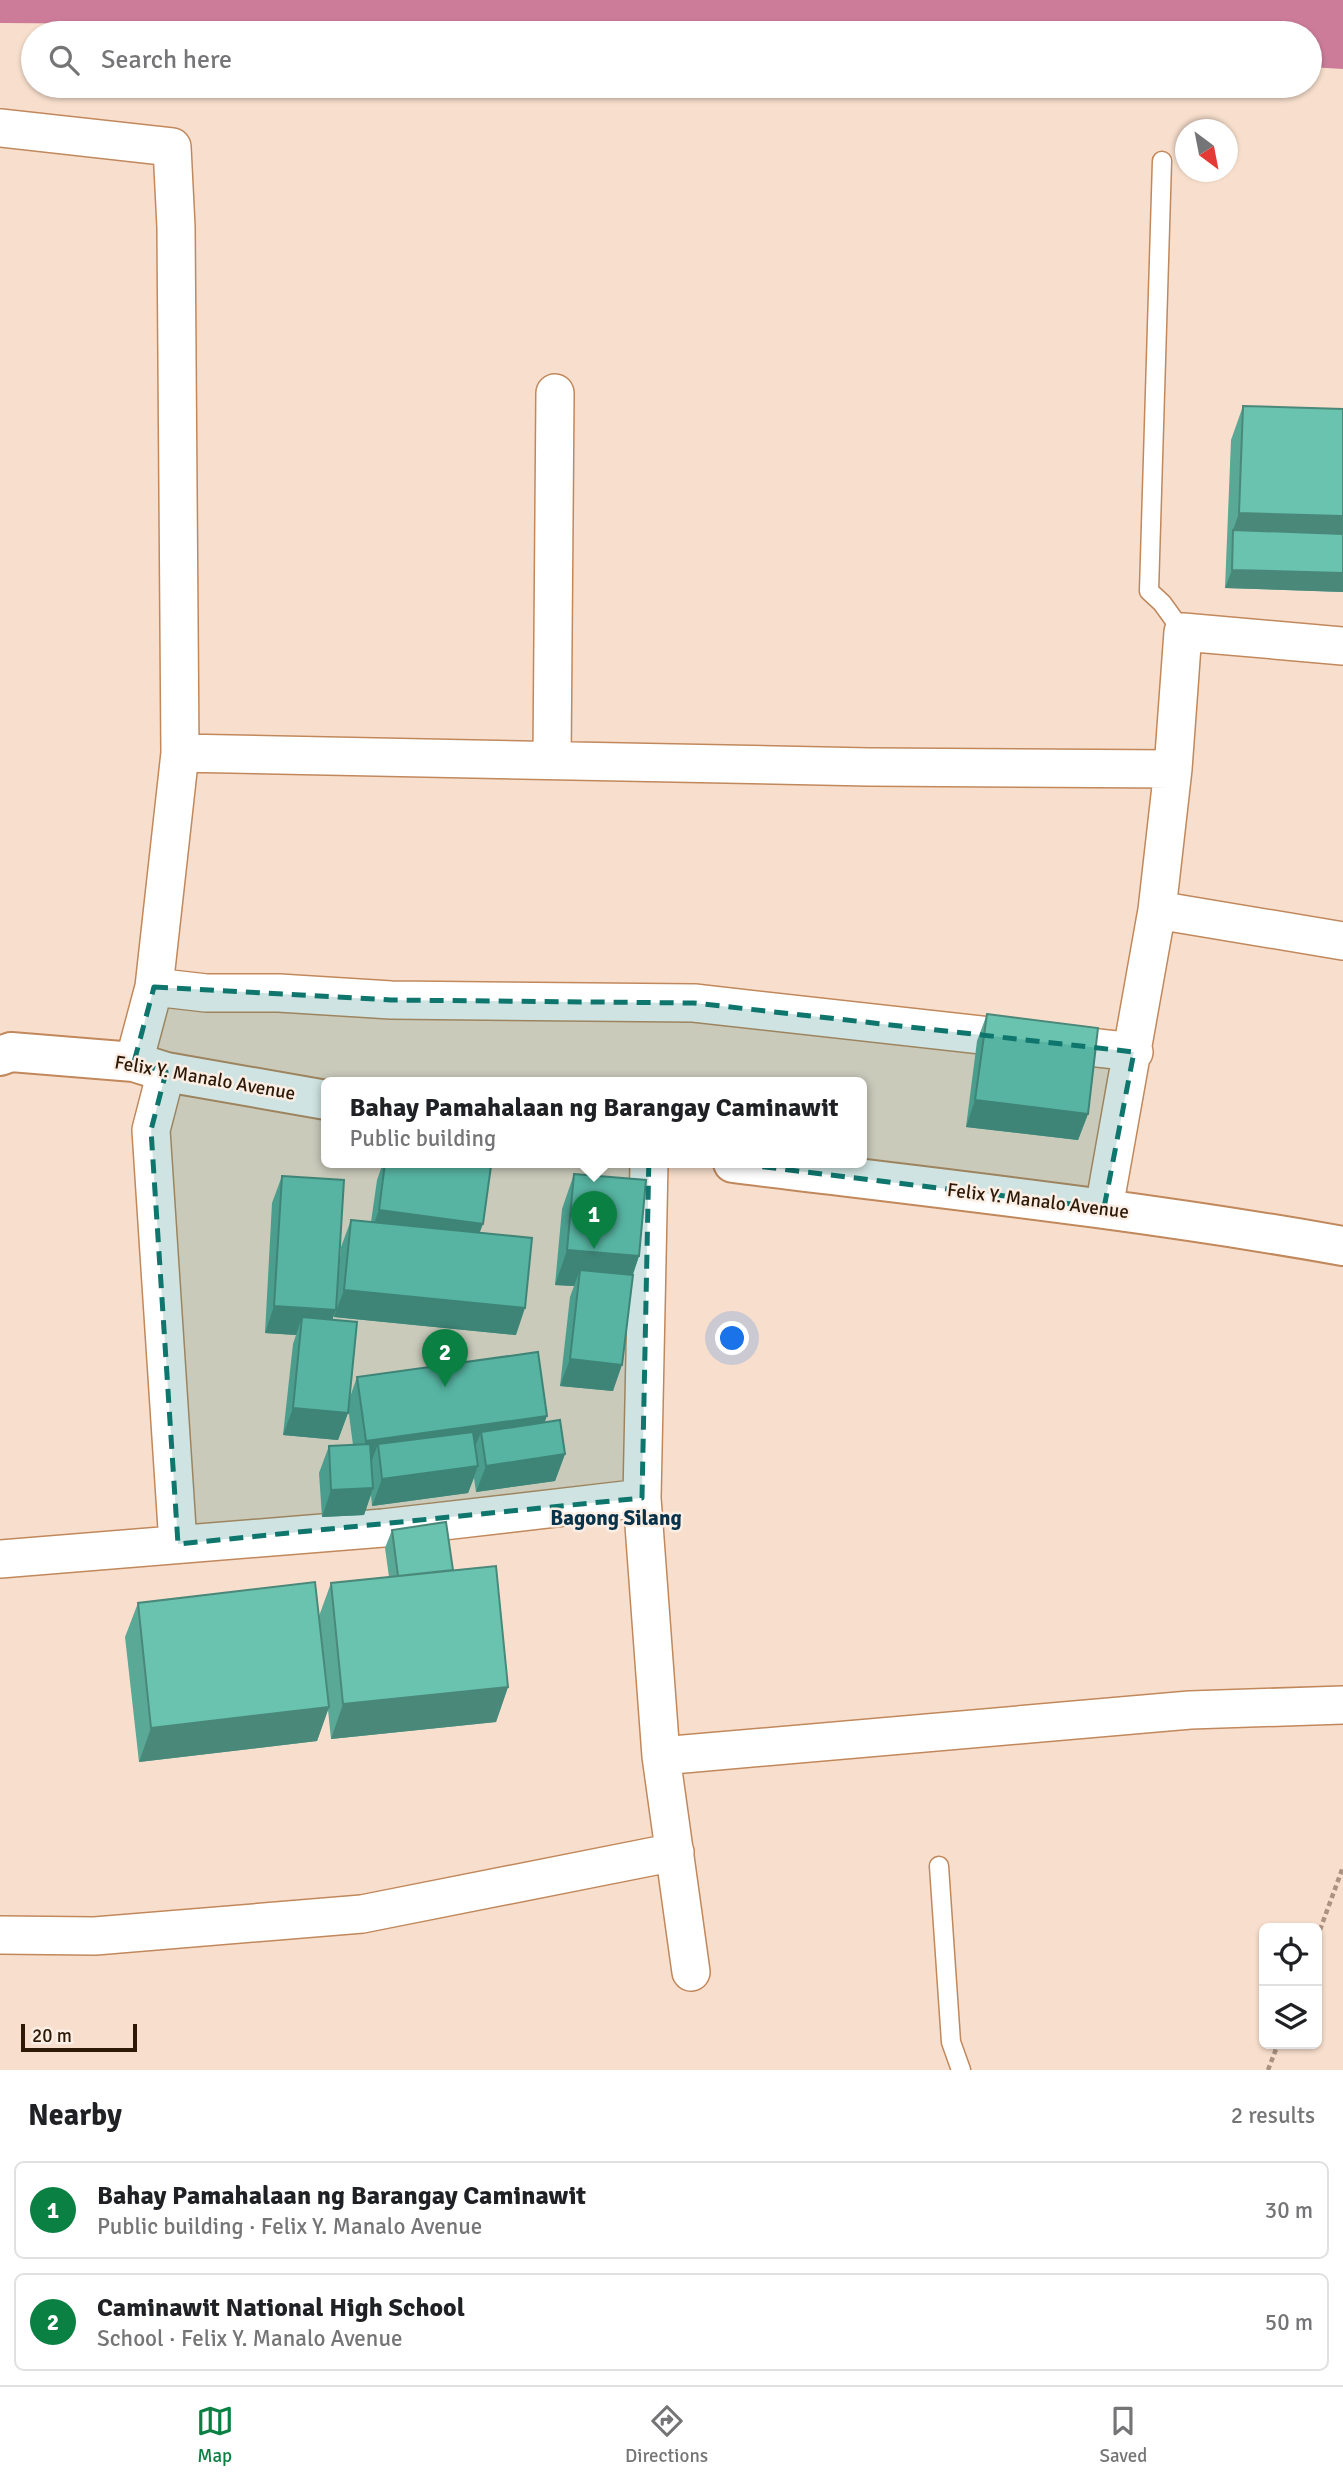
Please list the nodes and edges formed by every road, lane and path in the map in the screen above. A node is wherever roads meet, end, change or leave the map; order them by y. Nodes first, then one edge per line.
1 (0, 128) edge
2 (1162, 161) dead end
3 (555, 393) dead end
4 (1184, 632) junction
5 (1343, 646) edge
6 (180, 753) junction
7 (552, 760) junction
8 (1173, 769) junction
9 (1157, 910) junction
10 (1343, 941) edge
11 (154, 987) junction
12 (1133, 1052) junction
13 (0, 1056) edge
14 (150, 1067) junction
15 (321, 1099) edge
16 (649, 1168) edge
17 (774, 1168) edge
18 (1104, 1208) junction
19 (1343, 1246) edge
20 (642, 1498) junction
21 (177, 1544) junction
22 (0, 1559) edge
23 (1343, 1705) edge
24 (662, 1756) junction
25 (675, 1853) junction
26 (939, 1866) dead end
27 (1343, 1867) edge
28 (1322, 1924) edge
29 (0, 1935) edge
30 (691, 1972) dead end
31 (1276, 2049) edge
32 (961, 2070) edge
33 (1268, 2070) edge

1 - 6 street
2 - 4 lane
3 - 7 street
4 - 5 street
4 - 8 street
6 - 7 street
6 - 11 street
7 - 8 street
8 - 9 street
9 - 10 street
9 - 12 street
11 - 12 street
11 - 14 street
12 - 18 street
13 - 14 main road, Felix Y. Manalo Avenue
14 - 15 main road, Felix Y. Manalo Avenue
14 - 21 street
16 - 20 street
17 - 18 main road, Felix Y. Manalo Avenue
18 - 19 main road, Felix Y. Manalo Avenue
20 - 21 street
20 - 24 street
21 - 22 street
23 - 24 street
24 - 25 street
25 - 29 street
25 - 30 street
26 - 32 lane
27 - 28 path
31 - 33 path

